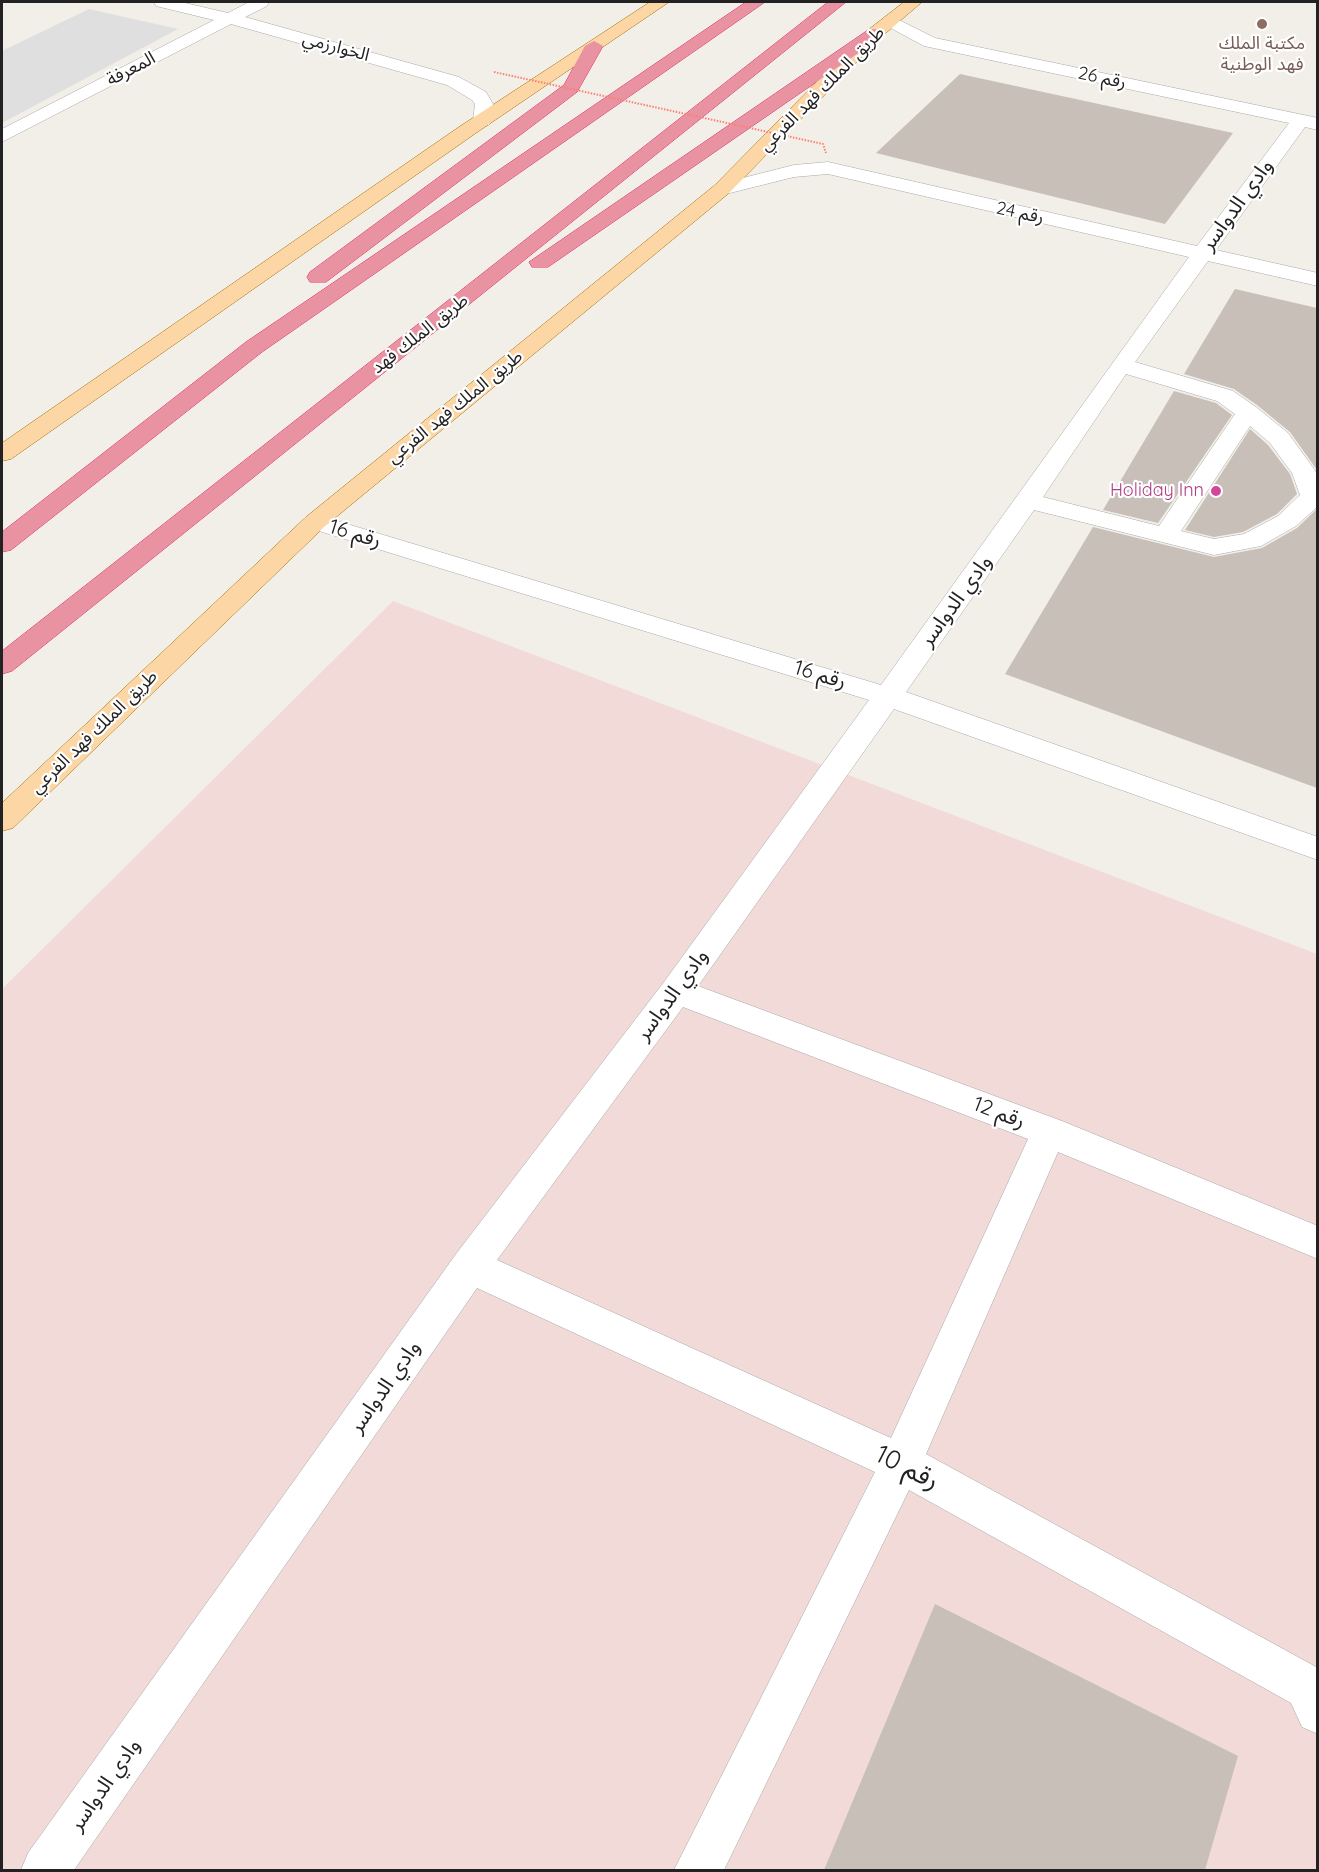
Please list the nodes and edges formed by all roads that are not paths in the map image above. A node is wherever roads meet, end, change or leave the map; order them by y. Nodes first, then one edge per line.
1 (162, 2) edge
2 (261, 2) edge
3 (661, 2) edge
4 (758, 2) edge
5 (837, 2) edge
6 (914, 2) edge
7 (229, 18) junction
8 (883, 27) junction
9 (594, 46) junction
10 (482, 121) junction
11 (1309, 122) edge
12 (2, 136) edge
13 (722, 189) junction
14 (1202, 253) junction
15 (1317, 280) edge
16 (461, 303) junction
17 (254, 347) junction
18 (1122, 365) junction
19 (1248, 412) junction
20 (2, 454) edge
21 (1028, 501) junction
22 (315, 522) junction
23 (1165, 536) junction
24 (2, 544) edge
25 (2, 665) edge
26 (887, 696) junction
27 (2, 820) edge
28 (1317, 849) edge
29 (676, 991) junction
30 (1049, 1132) junction
31 (1317, 1243) edge
32 (470, 1266) junction
33 (901, 1463) junction
34 (1317, 1711) edge
35 (45, 1870) edge
36 (698, 1870) edge

1 - 7 street, الخوارزمي
2 - 7 street, المعرفة
3 - 9 main road
4 - 17 highway
5 - 16 highway, طريق الملك فهد
6 - 8 main road, طريق الملك فهد الفرعي
7 - 10 street, الخوارزمي
7 - 12 street, المعرفة
8 - 11 street, رقم 26
8 - 13 main road, طريق الملك فهد الفرعي
8 - 16 highway
9 - 10 main road
9 - 17 highway
10 - 20 main road
11 - 14 street, وادي الدواسر
13 - 14 street, رقم 24
13 - 22 main road, طريق الملك فهد الفرعي
14 - 15 street, رقم 24
14 - 18 street, وادي الدواسر
16 - 25 highway, طريق الملك فهد
17 - 24 highway
18 - 19 street
18 - 21 street, وادي الدواسر
19 - 23 street
19 - 23 street
21 - 23 street
21 - 26 street, وادي الدواسر
22 - 26 street, رقم 16
22 - 27 main road, طريق الملك فهد الفرعي
26 - 28 street, رقم 16
26 - 29 street, وادي الدواسر
29 - 30 street, رقم 12
29 - 32 street, وادي الدواسر
30 - 31 street, رقم 12
30 - 33 street
32 - 33 street, رقم 10
32 - 35 street, وادي الدواسر
33 - 34 street, رقم 10
33 - 36 street

